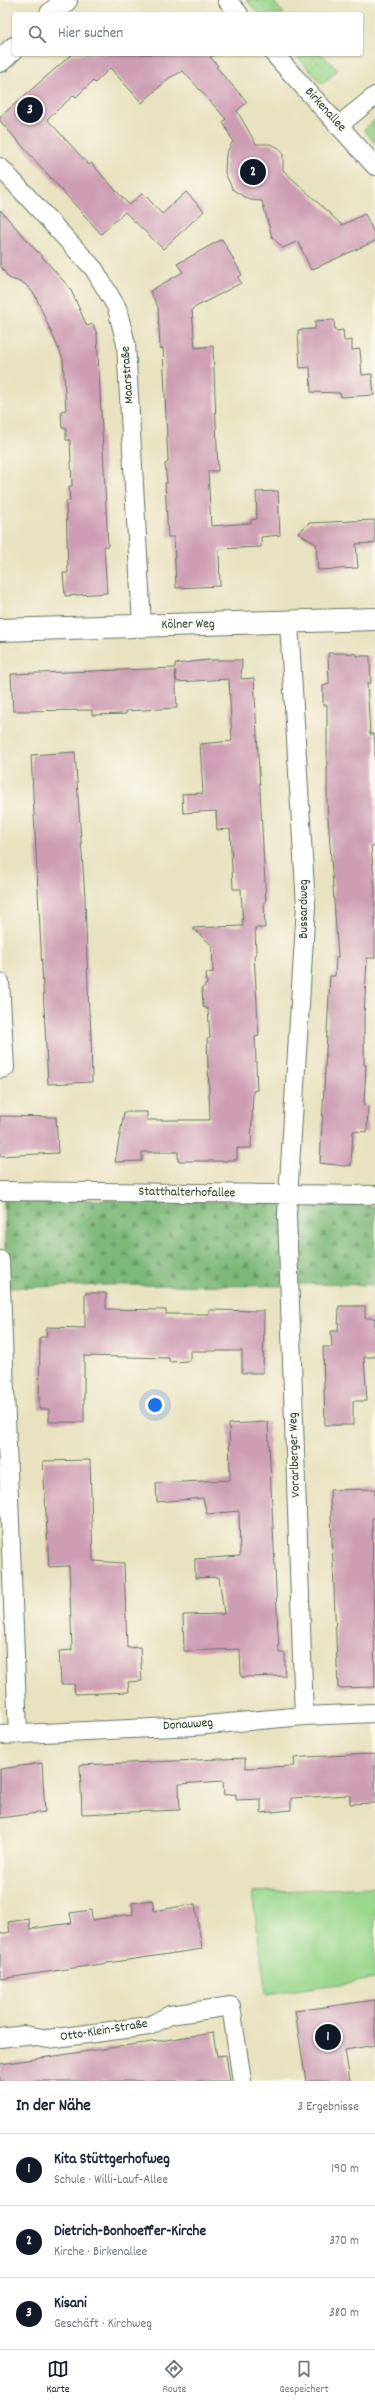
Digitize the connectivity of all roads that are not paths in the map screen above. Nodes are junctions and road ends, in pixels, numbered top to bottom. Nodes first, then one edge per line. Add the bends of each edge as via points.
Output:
1 (66, 0) edge
2 (226, 0) edge
3 (53, 12) edge
4 (237, 12) edge
5 (12, 50) edge
6 (276, 56) edge
7 (0, 61) edge
8 (375, 96) edge
9 (338, 126) junction
10 (375, 166) edge
11 (0, 167) edge
12 (375, 619) edge
13 (289, 623) junction
14 (142, 625) junction
15 (0, 630) edge
16 (0, 982) edge
17 (0, 1069) edge
18 (0, 1191) edge
19 (287, 1194) junction
20 (375, 1195) edge
21 (0, 1260) edge
22 (375, 1713) edge
23 (304, 1716) junction
24 (18, 1734) junction
25 (0, 1736) edge
26 (0, 2038) edge
27 (242, 2081) edge

1 - 3 street
2 - 4 street
5 - 7 street
6 - 9 street, Birkenallee
8 - 9 street
9 - 10 street, Birkenallee
11 - 14 street, Maarstraße via 94,269 117,308 126,344
12 - 13 street, Kölner Weg
13 - 14 street, Kölner Weg
13 - 19 street, Bussardweg via 306,906
14 - 15 street, Kölner Weg
16 - 17 street via 5,1068
18 - 19 street, Statthalterhofallee
19 - 20 street, Statthalterhofallee
19 - 23 street, Vorarlberger Weg
21 - 24 street
22 - 23 street, Donauweg
23 - 24 street, Donauweg via 195,1726
24 - 25 street, Donauweg
26 - 27 street, Otto-Klein-Straße via 25,2034 48,2039 149,2026 170,2015 231,2006

